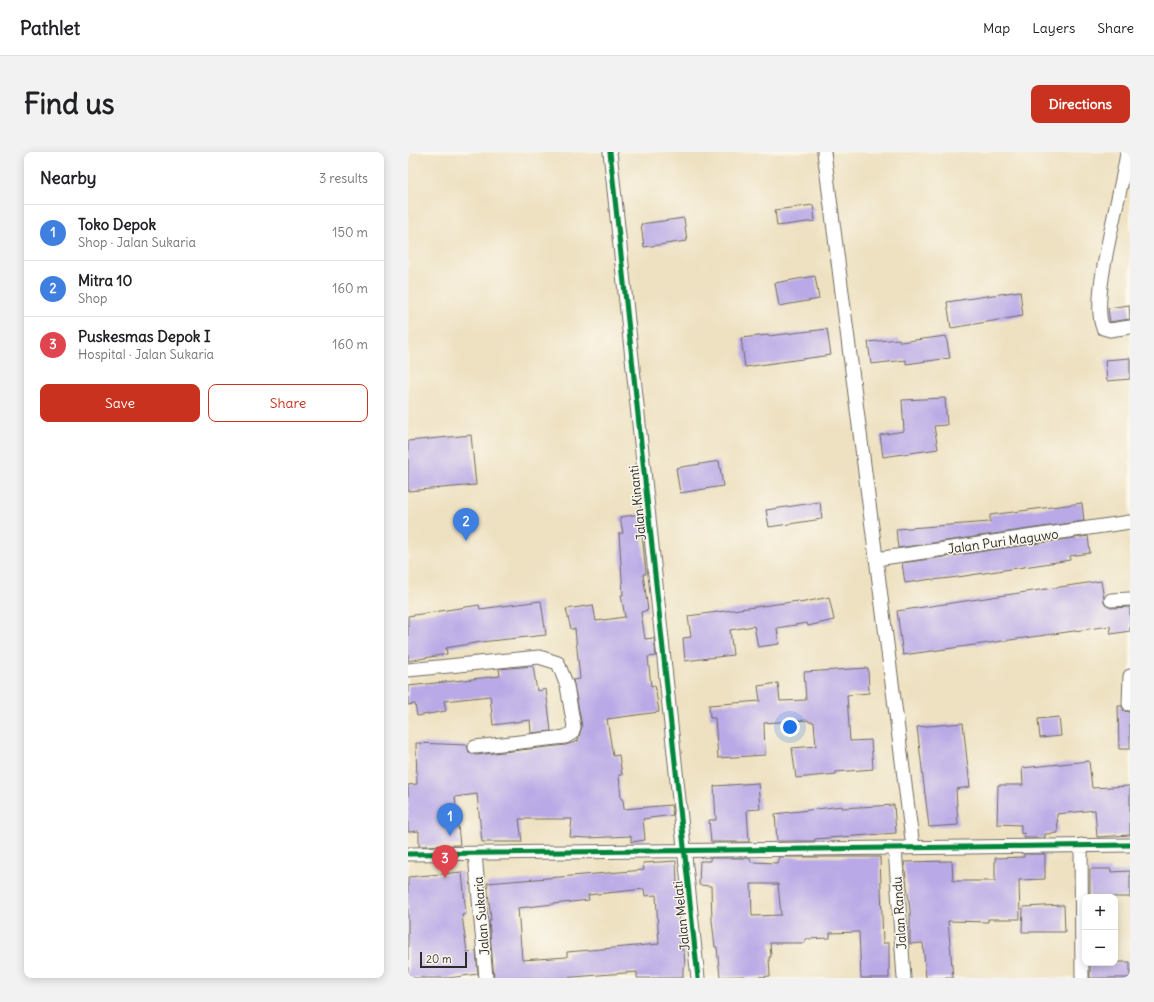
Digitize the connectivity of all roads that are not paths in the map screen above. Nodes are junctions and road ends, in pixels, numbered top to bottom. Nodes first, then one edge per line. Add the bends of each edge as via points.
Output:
1 (610, 152) edge
2 (824, 152) edge
3 (1127, 152) edge
4 (1130, 327) edge
5 (1130, 522) edge
6 (876, 559) junction
7 (1130, 599) edge
8 (1111, 600) dead end
9 (408, 670) edge
10 (1130, 676) edge
11 (1129, 704) edge
12 (475, 747) dead end
13 (1081, 845) junction
14 (1130, 845) edge
15 (913, 847) junction
16 (895, 848) junction
17 (685, 851) junction
18 (408, 854) edge
19 (475, 854) junction
20 (486, 978) edge
21 (698, 978) edge
22 (904, 978) edge
23 (1082, 978) edge

1 - 17 street, Jalan Kinanti
2 - 6 street
3 - 4 street via 1104,266 1099,314 1103,328
5 - 6 street, Jalan Puri Maguwo
6 - 15 street
7 - 8 street
9 - 12 street via 539,657 558,663 567,686 574,727 572,733 565,737
10 - 11 street
13 - 14 street
13 - 15 street
13 - 23 street
15 - 16 street
16 - 17 street
16 - 22 street, Jalan Randu
17 - 19 street
17 - 21 street, Jalan Melati
18 - 19 street
19 - 20 street, Jalan Sukaria

